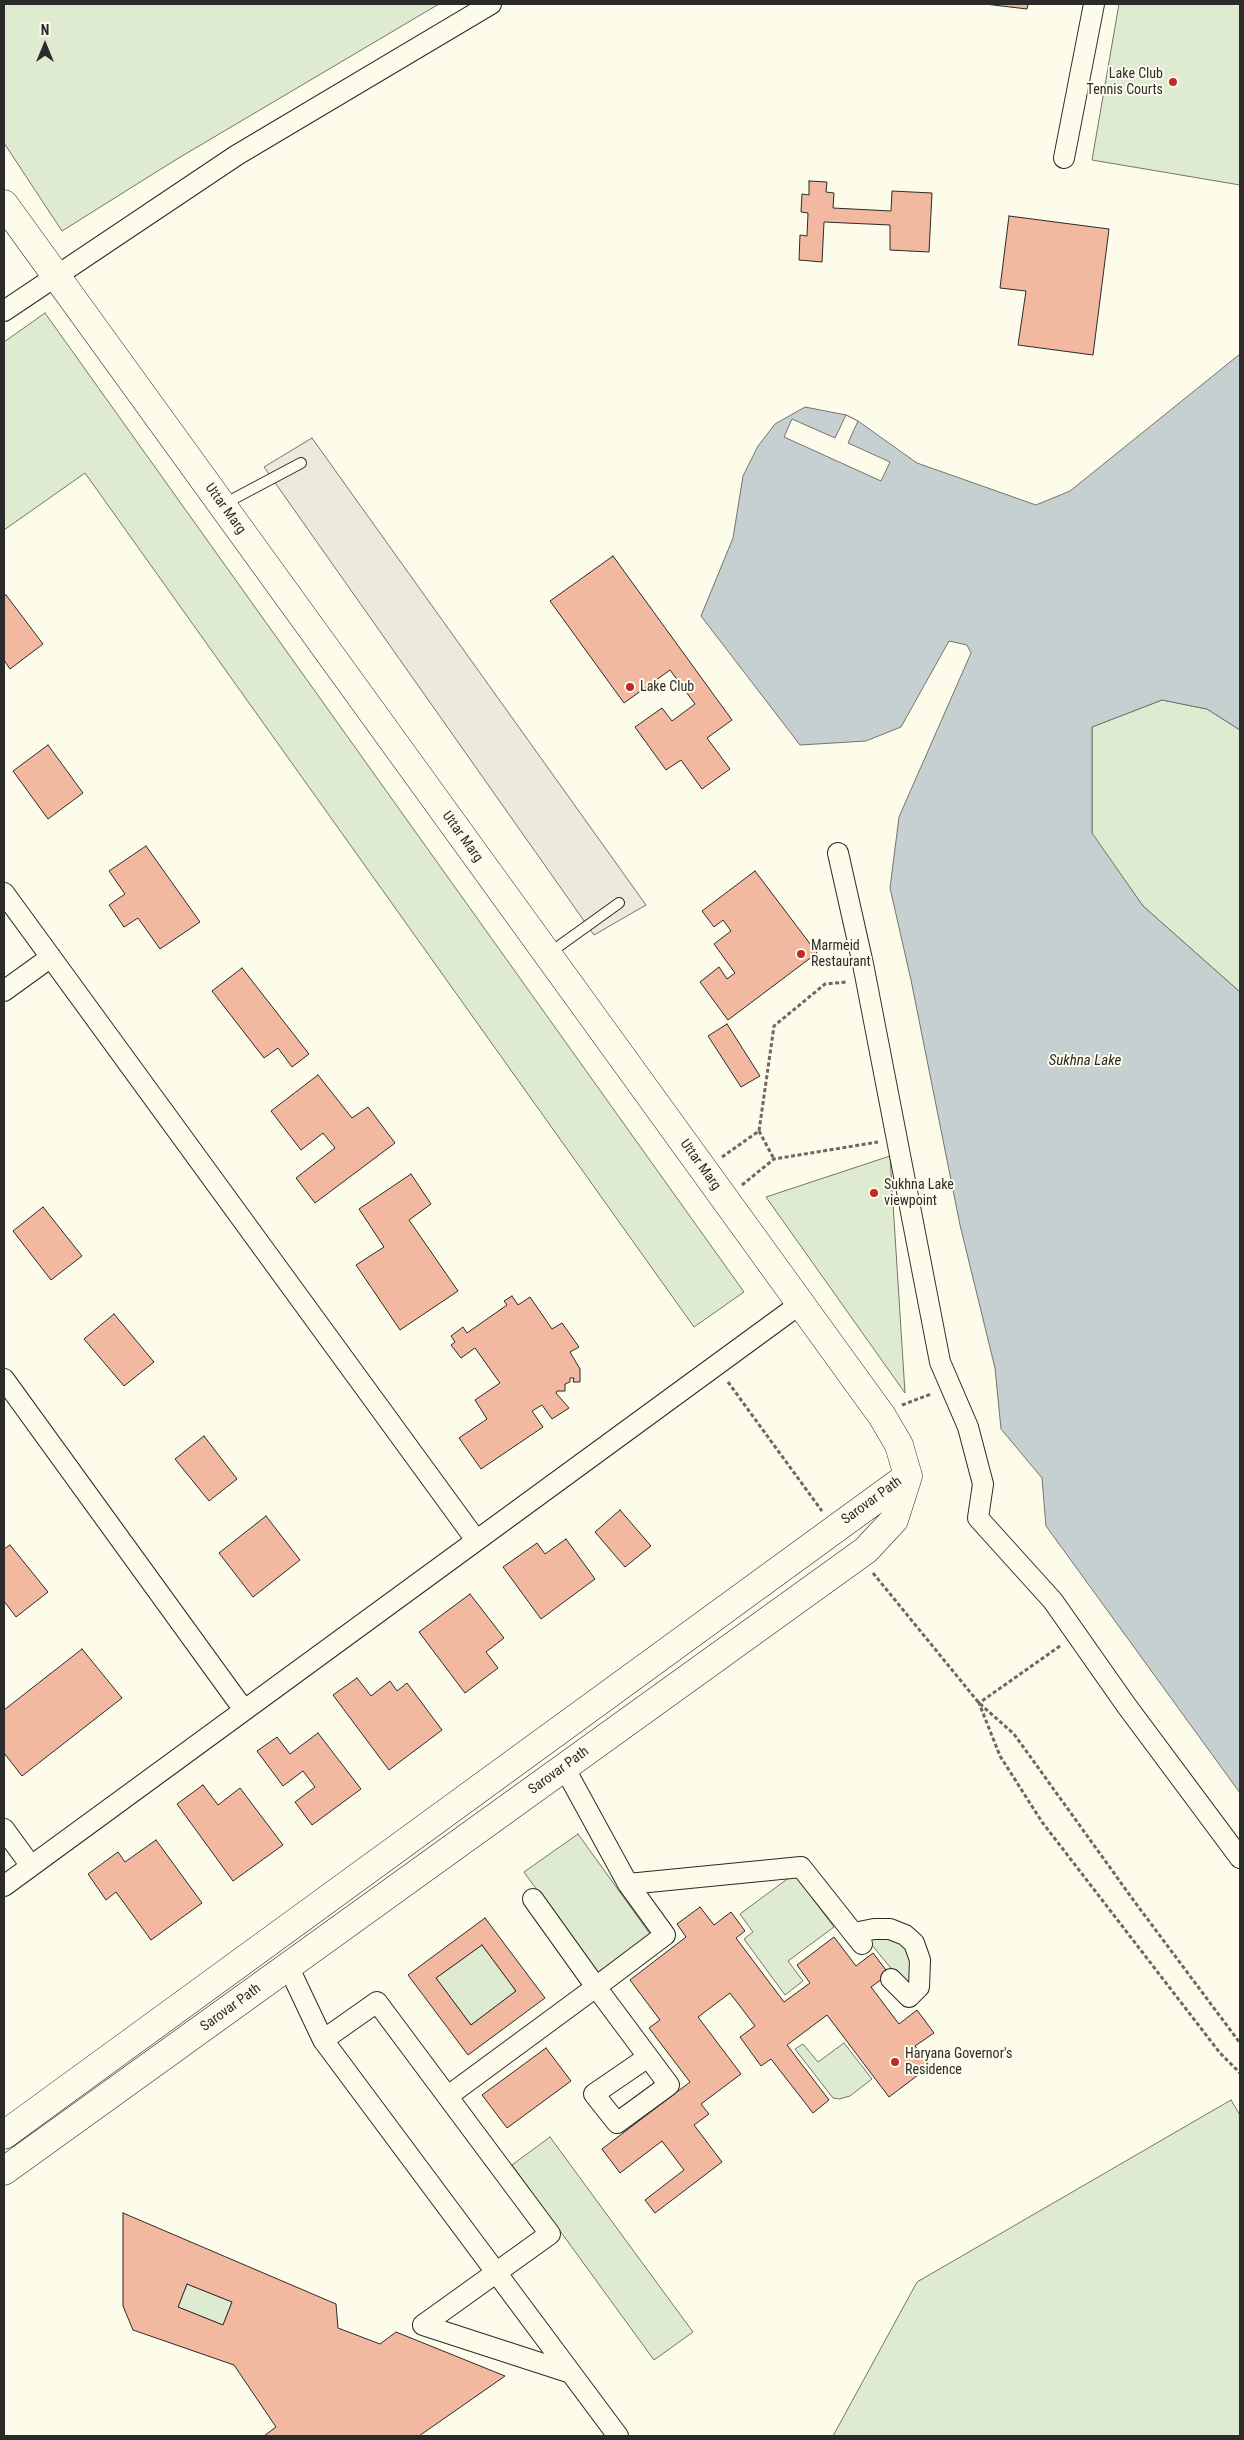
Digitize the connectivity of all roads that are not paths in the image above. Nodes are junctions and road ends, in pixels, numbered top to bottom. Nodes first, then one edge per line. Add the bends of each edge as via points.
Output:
1 (490, 4) edge
2 (1094, 4) edge
3 (1064, 158) dead end
4 (4, 204) edge
5 (56, 275) junction
6 (4, 311) edge
7 (301, 463) dead end
8 (222, 504) junction
9 (838, 853) dead end
10 (4, 893) edge
11 (619, 903) dead end
12 (547, 954) junction
13 (51, 957) junction
14 (4, 991) edge
15 (800, 1304) junction
16 (4, 1379) edge
17 (908, 1476) junction
18 (476, 1540) junction
19 (244, 1710) junction
20 (564, 1767) junction
21 (4, 1829) edge
22 (1240, 1858) edge
23 (31, 1866) junction
24 (628, 1884) junction
25 (4, 1886) edge
26 (533, 1899) dead end
27 (288, 1966) junction
28 (891, 1979) dead end
29 (596, 1987) junction
30 (323, 2040) junction
31 (648, 2057) dead end
32 (448, 2096) junction
33 (4, 2135) edge
34 (4, 2171) edge
35 (496, 2272) junction
36 (571, 2373) junction
37 (618, 2436) edge

1 - 5 street via 237,155
2 - 3 street
4 - 5 main road, Uttar Marg
5 - 6 street
5 - 8 main road, Uttar Marg
7 - 8 lane
8 - 12 main road, Uttar Marg
9 - 22 street via 866,980 940,1362 968,1427 982,1484 978,1518 1053,1601
10 - 13 street
11 - 12 lane
12 - 15 main road, Uttar Marg
13 - 14 street
13 - 18 street
15 - 17 main road, Uttar Marg via 882,1416 899,1445
15 - 18 street
16 - 19 street
17 - 20 main road, Sarovar Path via 894,1520 858,1556
17 - 33 main road, Sarovar Path
18 - 19 street
19 - 23 street
20 - 24 street
20 - 27 main road, Sarovar Path
21 - 23 street
23 - 25 street
24 - 28 street via 801,1868 858,1938 874,1928 890,1929 914,1943 920,1960 919,1987 909,1997
24 - 29 street via 665,1935
26 - 29 street
27 - 30 street
27 - 34 main road, Sarovar Path
29 - 31 street
29 - 32 street
30 - 32 street via 377,2002
30 - 35 street
32 - 35 street via 550,2234
35 - 36 street
35 - 36 street via 423,2325
36 - 37 street

